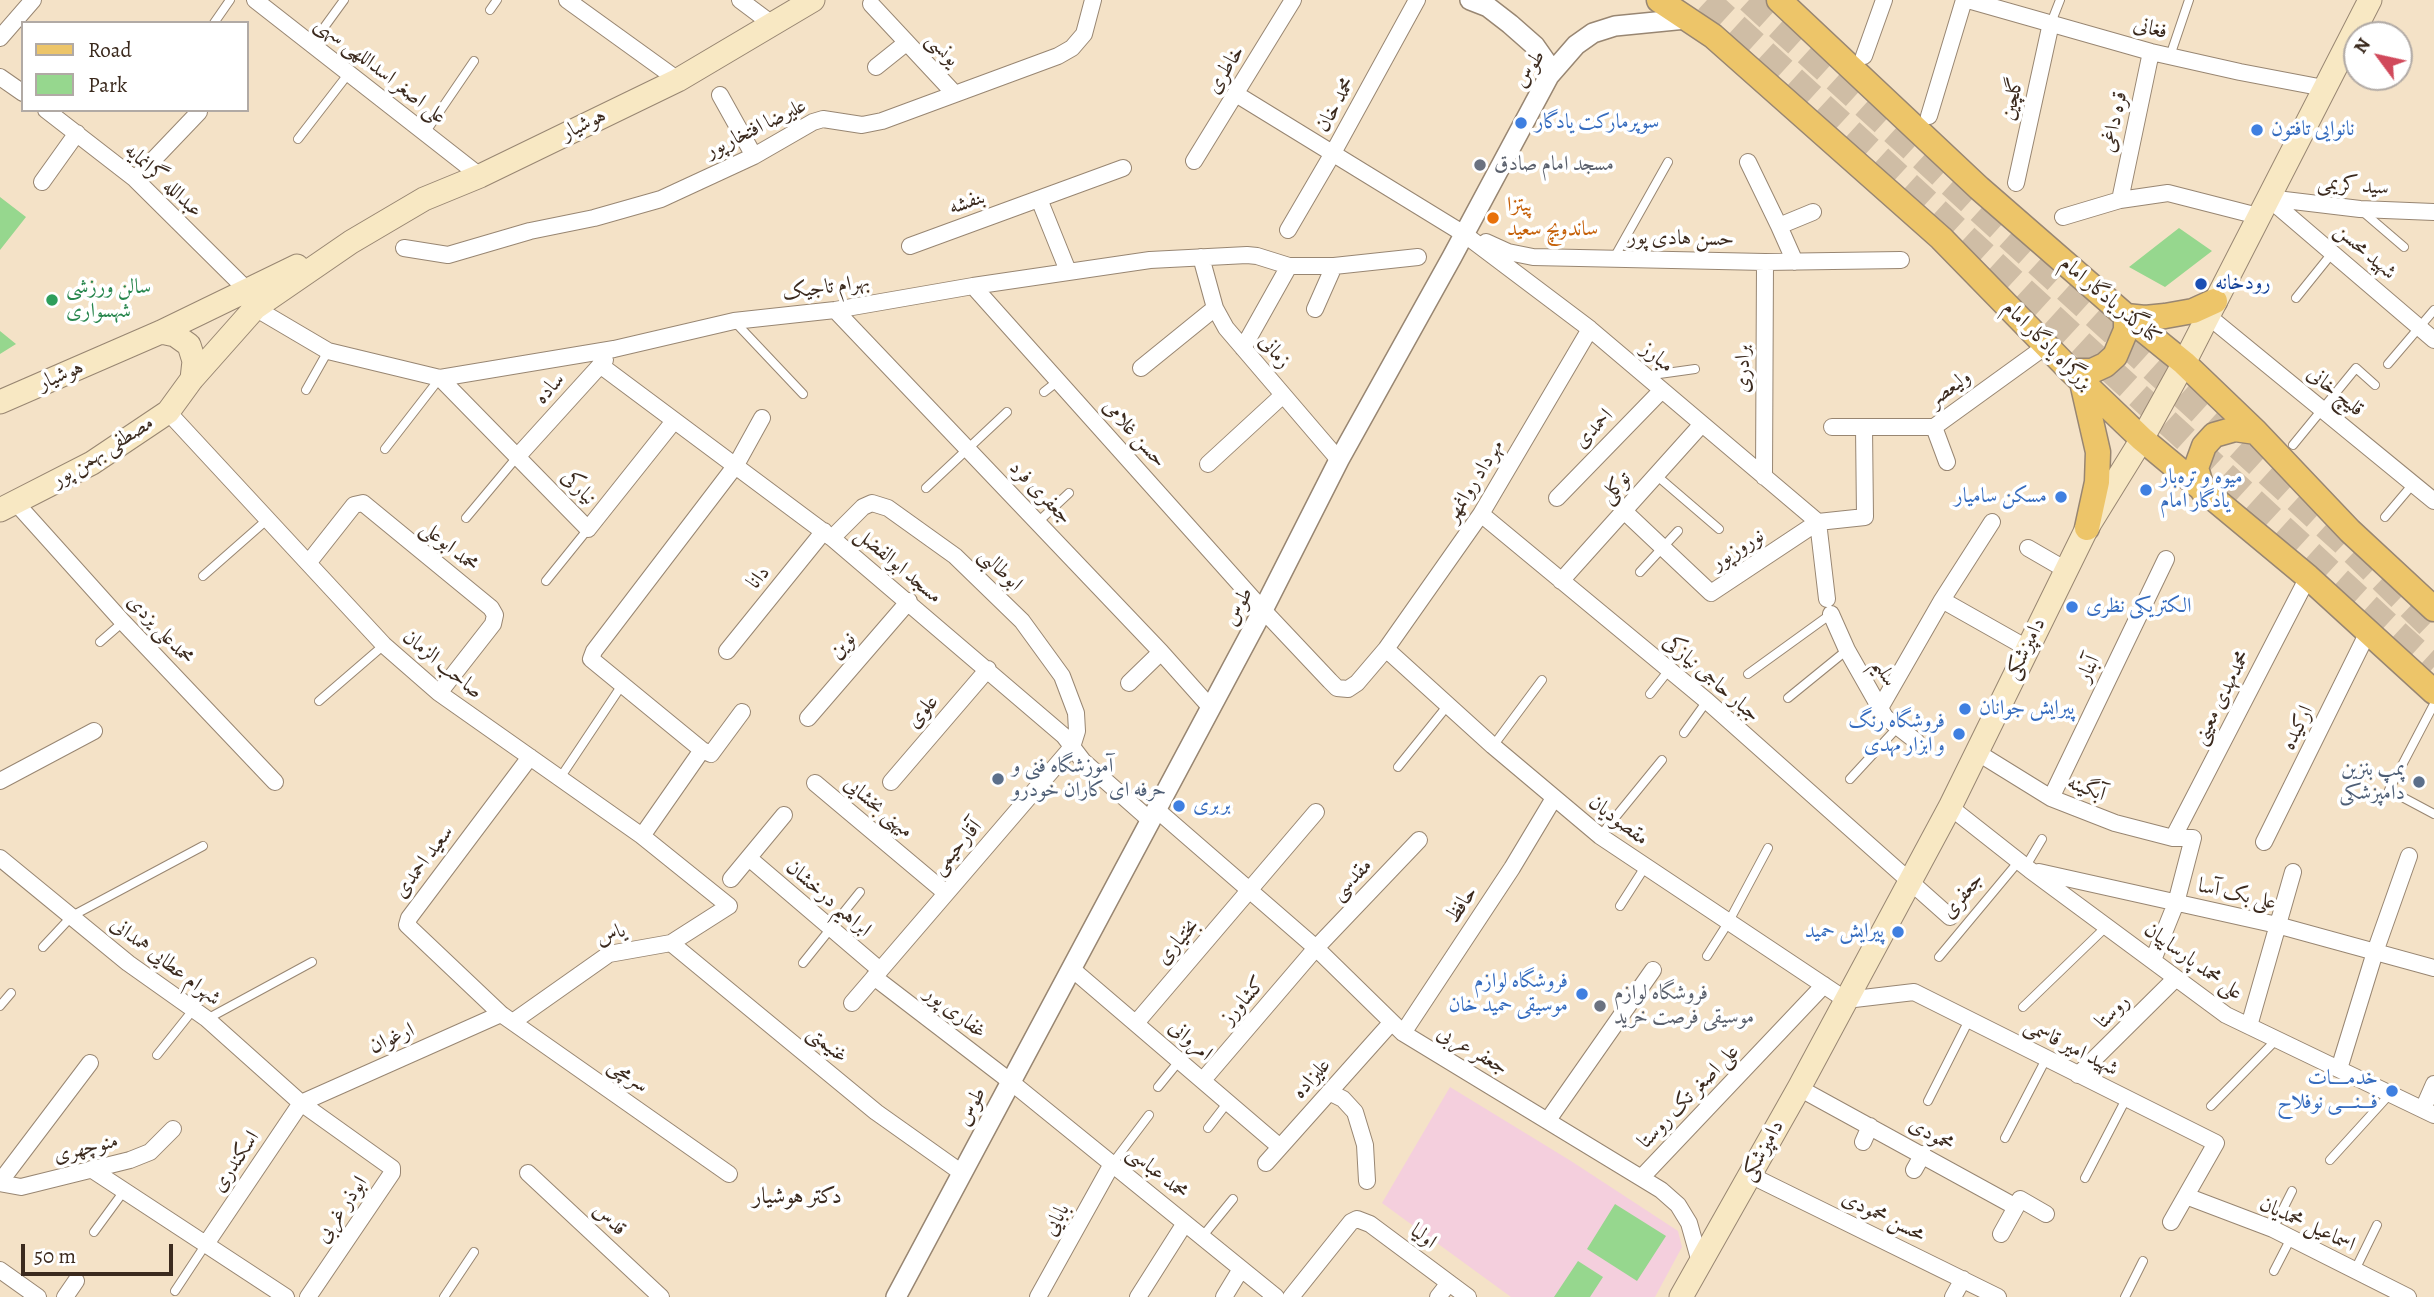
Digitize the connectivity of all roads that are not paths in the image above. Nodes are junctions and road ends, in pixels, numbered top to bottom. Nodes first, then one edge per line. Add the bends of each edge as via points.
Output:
1 (33, 0) edge
2 (230, 0) edge
3 (255, 0) edge
4 (344, 0) edge
5 (497, 0) edge
6 (740, 0) edge
7 (813, 0) edge
8 (1093, 0) edge
9 (1293, 0) edge
10 (1417, 0) edge
11 (1470, 0) edge
12 (1659, 0) edge
13 (1779, 0) edge
14 (1884, 0) edge
15 (1966, 0) edge
16 (2060, 0) edge
17 (2189, 0) edge
18 (2370, 0) edge
19 (570, 1) edge
20 (871, 4) dead end
21 (490, 10) dead end
22 (1681, 10) edge
23 (215, 21) edge
24 (2051, 23) junction
25 (772, 24) junction
26 (0, 38) edge
27 (906, 43) junction
28 (312, 44) junction
29 (2151, 52) junction
30 (1864, 56) dead end
31 (2169, 56) junction
32 (474, 61) dead end
33 (876, 67) dead end
34 (349, 74) junction
35 (1549, 76) junction
36 (0, 77) edge
37 (678, 80) junction
38 (2324, 88) junction
39 (21, 92) edge
40 (954, 93) junction
41 (1236, 94) junction
42 (719, 95) dead end
43 (49, 112) edge
44 (199, 112) dead end
45 (1929, 116) dead end
46 (77, 133) junction
47 (425, 133) junction
48 (298, 139) dead end
49 (1334, 153) junction
50 (754, 156) junction
51 (1194, 161) dead end
52 (1668, 162) dead end
53 (1748, 162) dead end
54 (1123, 168) dead end
55 (480, 176) junction
56 (135, 179) junction
57 (42, 181) dead end
58 (2016, 183) dead end
59 (1039, 199) junction
60 (2120, 200) junction
61 (2263, 207) junction
62 (2360, 209) junction
63 (1813, 212) dead end
64 (2434, 212) edge
65 (2063, 217) dead end
66 (1779, 226) junction
67 (1288, 230) dead end
68 (1464, 233) junction
69 (910, 246) dead end
70 (2404, 247) dead end
71 (404, 248) dead end
72 (2333, 252) junction
73 (1201, 257) junction
74 (1418, 257) dead end
75 (1614, 258) junction
76 (1901, 260) dead end
77 (1765, 262) junction
78 (1795, 262) junction
79 (1289, 266) junction
80 (1334, 266) junction
81 (1068, 271) junction
82 (973, 286) junction
83 (2296, 298) dead end
84 (251, 299) junction
85 (1215, 308) junction
86 (1315, 309) dead end
87 (2212, 309) junction
88 (835, 310) junction
89 (2434, 310) edge
90 (2126, 316) junction
91 (734, 321) junction
92 (2418, 326) junction
93 (1590, 329) junction
94 (161, 332) junction
95 (2434, 340) edge
96 (2046, 346) junction
97 (1243, 348) junction
98 (614, 349) junction
99 (328, 351) junction
100 (2184, 363) junction
101 (2388, 364) dead end
102 (600, 365) junction
103 (1141, 368) dead end
104 (1695, 369) dead end
105 (1645, 376) junction
106 (2076, 377) junction
107 (192, 379) junction
108 (440, 379) junction
109 (1058, 381) junction
110 (2375, 385) dead end
111 (306, 390) dead end
112 (1662, 390) junction
113 (1044, 392) dead end
114 (803, 394) dead end
115 (1283, 395) junction
116 (0, 402) edge
117 (2323, 408) junction
118 (168, 412) junction
119 (1007, 412) dead end
120 (762, 418) dead end
121 (674, 421) junction
122 (1702, 424) junction
123 (1934, 426) junction
124 (1832, 427) dead end
125 (1864, 427) junction
126 (2256, 432) junction
127 (2143, 439) junction
128 (2292, 445) dead end
129 (386, 449) dead end
130 (968, 449) junction
131 (517, 457) junction
132 (1339, 460) junction
133 (1947, 462) dead end
134 (1208, 464) dead end
135 (736, 465) junction
136 (1656, 475) junction
137 (1765, 477) junction
138 (2413, 484) junction
139 (926, 488) dead end
140 (2203, 491) junction
141 (1069, 493) dead end
142 (1557, 498) dead end
143 (2434, 501) edge
144 (8, 507) edge
145 (1624, 510) junction
146 (1481, 514) junction
147 (2385, 517) dead end
148 (269, 518) junction
149 (466, 518) dead end
150 (1038, 522) junction
151 (1818, 522) junction
152 (1992, 522) dead end
153 (2087, 528) junction
154 (588, 529) junction
155 (1719, 529) dead end
156 (1678, 531) dead end
157 (828, 535) junction
158 (1663, 547) junction
159 (2028, 548) dead end
160 (2166, 559) dead end
161 (309, 562) junction
162 (2066, 570) junction
163 (1640, 572) dead end
164 (203, 576) dead end
165 (2308, 577) junction
166 (546, 581) dead end
167 (1561, 581) junction
168 (1942, 600) junction
169 (909, 601) junction
170 (1829, 607) junction
171 (2434, 609) edge
172 (1263, 610) junction
173 (123, 622) junction
174 (2368, 632) junction
175 (100, 642) dead end
176 (384, 645) junction
177 (2027, 648) junction
178 (1386, 649) junction
179 (1847, 650) junction
180 (727, 651) dead end
181 (1161, 652) junction
182 (988, 669) junction
183 (1669, 670) junction
184 (1748, 674) dead end
185 (1542, 680) dead end
186 (1129, 683) dead end
187 (622, 685) junction
188 (2434, 692) edge
189 (439, 693) junction
190 (1650, 694) dead end
191 (1788, 698) dead end
192 (319, 701) dead end
193 (1707, 701) junction
194 (2434, 704) edge
195 (1448, 705) junction
196 (1211, 708) junction
197 (1880, 708) junction
198 (742, 712) dead end
199 (808, 718) dead end
200 (1897, 728) junction
201 (94, 731) dead end
202 (1684, 733) dead end
203 (1916, 741) dead end
204 (1493, 746) junction
205 (1072, 747) junction
206 (702, 750) junction
207 (1976, 751) junction
208 (530, 757) junction
209 (1662, 760) dead end
210 (1398, 766) dead end
211 (560, 778) junction
212 (1850, 779) dead end
213 (0, 781) edge
214 (275, 782) dead end
215 (891, 782) dead end
216 (815, 783) dead end
217 (1554, 798) junction
218 (2051, 798) junction
219 (1950, 807) junction
220 (1316, 812) dead end
221 (2434, 814) edge
222 (784, 815) dead end
223 (1154, 815) junction
224 (642, 836) junction
225 (1600, 836) junction
226 (2173, 838) junction
227 (2042, 839) dead end
228 (1419, 840) dead end
229 (2264, 842) dead end
230 (203, 846) dead end
231 (1768, 848) dead end
232 (2409, 856) dead end
233 (0, 858) edge
234 (750, 859) junction
235 (2025, 866) junction
236 (1645, 867) junction
237 (2293, 872) dead end
238 (732, 879) dead end
239 (1910, 881) junction
240 (1251, 890) junction
241 (860, 892) dead end
242 (946, 893) junction
243 (2176, 903) junction
244 (729, 906) joint
245 (1620, 906) dead end
246 (72, 916) junction
247 (1950, 918) dead end
248 (1728, 923) junction
249 (2277, 925) junction
250 (2107, 926) junction
251 (831, 930) junction
252 (671, 943) junction
253 (43, 947) dead end
254 (1316, 948) junction
255 (2375, 952) junction
256 (1707, 956) dead end
257 (1939, 957) dead end
258 (2153, 960) junction
259 (312, 962) dead end
260 (803, 963) dead end
261 (2434, 968) edge
262 (1072, 969) junction
263 (1653, 970) dead end
264 (877, 973) junction
265 (2176, 978) junction
266 (1824, 985) junction
267 (11, 993) dead end
268 (1846, 1000) junction
269 (852, 1003) dead end
270 (0, 1006) edge
271 (2023, 1007) dead end
272 (200, 1015) junction
273 (507, 1017) junction
274 (1969, 1020) junction
275 (1136, 1023) junction
276 (2249, 1026) junction
277 (1397, 1028) junction
278 (2277, 1039) junction
279 (157, 1055) dead end
280 (2046, 1059) junction
281 (1180, 1060) junction
282 (90, 1063) dead end
283 (2339, 1069) junction
284 (2078, 1075) junction
285 (1203, 1080) junction
286 (1011, 1082) junction
287 (2434, 1084) edge
288 (1158, 1087) dead end
289 (1799, 1088) junction
290 (1329, 1092) junction
291 (2390, 1094) junction
292 (2126, 1099) junction
293 (1928, 1101) dead end
294 (1228, 1102) junction
295 (301, 1103) junction
296 (2211, 1106) dead end
297 (2428, 1112) edge
298 (1149, 1115) dead end
299 (1548, 1120) junction
300 (1870, 1126) junction
301 (1208, 1128) dead end
302 (173, 1129) dead end
303 (2005, 1138) dead end
304 (1863, 1142) dead end
305 (1280, 1147) junction
306 (1923, 1154) junction
307 (2330, 1160) dead end
308 (1266, 1163) dead end
309 (1112, 1164) junction
310 (92, 1169) junction
311 (1914, 1170) dead end
312 (0, 1172) edge
313 (528, 1173) dead end
314 (962, 1173) junction
315 (729, 1174) dead end
316 (1750, 1175) junction
317 (1642, 1177) junction
318 (2085, 1178) dead end
319 (1367, 1181) dead end
320 (0, 1182) edge
321 (124, 1191) junction
322 (2292, 1191) dead end
323 (2186, 1196) junction
324 (1233, 1199) dead end
325 (2016, 1207) junction
326 (2046, 1214) dead end
327 (2171, 1222) dead end
328 (1185, 1223) junction
329 (2377, 1225) dead end
330 (2273, 1229) junction
331 (94, 1232) dead end
332 (2001, 1234) dead end
333 (1202, 1237) junction
334 (2291, 1238) junction
335 (206, 1244) junction
336 (474, 1252) dead end
337 (2143, 1261) dead end
338 (1700, 1262) junction
339 (1241, 1269) junction
340 (0, 1270) edge
341 (2355, 1270) junction
342 (2274, 1271) dead end
343 (1963, 1279) junction
344 (76, 1281) dead end
345 (1450, 1283) junction
346 (175, 1291) dead end
347 (657, 1296) edge
348 (38, 1297) edge
349 (65, 1297) edge
350 (286, 1297) edge
351 (308, 1297) edge
352 (444, 1297) edge
353 (896, 1297) edge
354 (1038, 1297) edge
355 (1138, 1297) edge
356 (1224, 1297) edge
357 (1276, 1297) edge
358 (1291, 1297) edge
359 (1438, 1297) edge
360 (1468, 1297) edge
361 (1681, 1297) edge
362 (1953, 1297) edge
363 (1998, 1297) edge
364 (2124, 1297) edge
365 (2408, 1297) edge

1 - 26 street
2 - 23 lane
3 - 28 street, علی اصغر اسداللهی سهی
4 - 28 lane
5 - 21 lane
6 - 25 street
7 - 25 main road, هوشیار
8 - 40 street, علیرضا افتخارپور via 1084,34 1072,48
9 - 41 street, خاطری
10 - 49 street, محمد خان
11 - 35 street via 1488,7 1535,46 1549,66
12 - 22 main road, بزرگراه یادگار امام
13 - 90 main road, کنارگذر یادگار امام via 1979,188
14 - 30 street
15 - 24 street, فغانی
15 - 45 street
16 - 24 lane
17 - 31 lane
18 - 38 main road, دامپزشکی
19 - 37 street
20 - 27 street, یونسی
22 - 35 street, طوس via 1593,33
22 - 96 main road, بزرگراه یادگار امام via 1941,238
24 - 29 street, فغانی
24 - 58 street, گلچین
25 - 37 main road, هوشیار
27 - 33 street
27 - 40 street, یونسی
28 - 34 street, علی اصغر اسداللهی سهی
29 - 31 street, فغانی
29 - 60 street, قره داغی
31 - 38 street, فغانی
32 - 47 lane
34 - 47 street, علی اصغر اسداللهی سهی
34 - 48 lane
35 - 68 street, طوس
36 - 39 street
37 - 55 main road, هوشیار
38 - 61 main road, دامپزشکی
40 - 50 street, علیرضا افتخارپور via 882,121 862,125 823,119 813,122
41 - 49 street
41 - 51 street, خاطری
42 - 50 street
43 - 46 street, عبدالله گرانمایه
44 - 56 street
46 - 56 street, عبدالله گرانمایه
46 - 57 street
47 - 55 street, علی اصغر اسداللهی سهی
49 - 67 street, محمد خان
49 - 68 street
50 - 71 street, علیرضا افتخارپور via 661,199 594,218 448,255
52 - 75 lane
53 - 66 street
54 - 59 street, بنفشه
55 - 84 main road, هوشیار via 424,199
56 - 84 street, عبدالله گرانمایه
59 - 69 street, بنفشه
59 - 81 street
60 - 61 street via 2168,193
60 - 65 street
61 - 62 street, سید کریمی
61 - 72 street, شهید محسن
61 - 87 main road, دامپزشکی
62 - 64 street, سید کریمی
62 - 70 lane
63 - 66 street
66 - 78 street
68 - 75 street, حسن هادی پور via 1533,257
68 - 93 street, مبارز
68 - 132 street, طوس
72 - 83 lane
72 - 92 street, شهید محسن
73 - 79 street, بهرام تاجیک via 1257,256
73 - 81 street, بهرام تاجیک
73 - 85 street, زمانی
74 - 80 street, بهرام تاجیک
75 - 77 street, حسن هادی پور
76 - 78 street, حسن هادی پور
77 - 78 street, حسن هادی پور
77 - 137 street, برادری
79 - 80 street, بهرام تاجیک
79 - 97 street
80 - 86 street
81 - 82 street, بهرام تاجیک
82 - 88 street, بهرام تاجیک
82 - 109 street, حسن غلامی
84 - 94 main road, هوشیار
84 - 99 street, بهرام تاجیک
84 - 107 main road, مصطفی بهمن پور
85 - 97 street, زمانی
85 - 103 street
87 - 90 main road via 2145,318
87 - 100 main road, دامپزشکی
87 - 117 street, قلیچ خانی
88 - 91 street, بهرام تاجیک
88 - 130 street, جعفری فرد
89 - 92 lane
90 - 100 main road, کنارگذر یادگار امام
90 - 106 main road via 2126,330 2115,356
91 - 98 street, بهرام تاجیک
91 - 114 lane
92 - 95 street, شهید محسن
92 - 101 lane
93 - 105 street, مبارز
93 - 146 street, مهرداد روانمهر
94 - 107 main road via 189,345 194,361
94 - 116 main road, هوشیار
96 - 106 main road, بزرگراه یادگار امام
96 - 123 street, ولیعصر
97 - 115 street, زمانی
98 - 102 street, ساده
98 - 108 street, بهرام تاجیک
99 - 108 street, بهرام تاجیک
99 - 111 lane
100 - 126 main road, کنارگذر یادگار امام
100 - 127 main road, دامپزشکی
102 - 121 street, مسجد ابوالفضل
102 - 131 street, ساده
104 - 105 lane
105 - 112 street, مبارز
106 - 127 main road, بزرگراه یادگار امام
106 - 153 main road via 2098,452
107 - 118 main road, مصطفی بهمن پور
108 - 129 lane
108 - 131 street, نیارکی
109 - 113 lane
109 - 172 street, حسن غلامی
110 - 117 lane via 2356,368
112 - 122 street, مبارز
112 - 142 street, احمدی
115 - 132 street, زمانی
115 - 134 street
117 - 128 lane
117 - 138 street, قلیچ خانی
118 - 144 main road, مصطفی بهمن پور via 92,463
118 - 148 street, صاحب الزمان
119 - 130 lane
120 - 135 street
121 - 135 street, مسجد ابوالفضل
121 - 154 street, نیارکی
122 - 136 street, توکلی
122 - 137 street, مبارز
123 - 125 street, ولیعصر
123 - 133 street
124 - 125 street, ولیعصر
125 - 151 street via 1865,517
126 - 140 main road via 2235,429 2214,435 2204,446 2196,468
126 - 171 main road, کنارگذر یادگار امام via 2350,531
127 - 140 main road, بزرگراه یادگار امام
127 - 153 main road, دامپزشکی
130 - 139 lane
130 - 150 street, جعفری فرد
131 - 149 lane
131 - 154 street, نیارکی
132 - 172 street, طوس
135 - 157 street, مسجد ابوالفضل
135 - 187 street via 594,651 594,663
136 - 145 street, توکلی
136 - 155 lane
137 - 151 street, مبارز
138 - 143 street, قلیچ خانی
138 - 147 lane
140 - 165 main road, بزرگراه یادگار امام
141 - 150 lane
144 - 173 street, محمدعلی یزدی
145 - 158 street, نوروزپور
145 - 167 street, توکلی
146 - 167 street, جبار حاجی نیازکی
146 - 178 street, مهرداد روانمهر
148 - 161 street, صاحب الزمان
148 - 164 lane
150 - 181 street, جعفری فرد
151 - 158 street, نوروزپور via 1711,593
151 - 170 street, سلیم
152 - 168 street
153 - 162 main road, دامپزشکی
154 - 166 lane
156 - 158 lane
157 - 169 street, مسجد ابوالفضل
157 - 180 street, دانا
157 - 205 street, ابوطالبی via 872,503 888,508 955,556 1022,621 1062,676 1076,713
158 - 163 lane
159 - 162 street
160 - 218 street, آبنار
161 - 176 street, صاحب الزمان
161 - 189 street, محمد ابوعلی via 354,505 363,503 491,608 494,624
162 - 177 main road, دامپزشکی
165 - 174 main road, بزرگراه یادگار امام
165 - 226 street, محمدمهدی معینی
167 - 183 street, جبار حاجی نیازکی
168 - 177 street
168 - 197 street
169 - 182 street, مسجد ابوالفضل
169 - 199 street, نوین
170 - 179 street, سلیم
170 - 184 lane
172 - 178 street, حسن غلامی via 1337,688 1348,689 1357,683
172 - 196 street, طوس
173 - 175 lane
173 - 214 street, محمدعلی یزدی
174 - 188 main road, بزرگراه یادگار امام
174 - 229 street, ارکیده
176 - 189 street, صاحب الزمان
176 - 192 lane
177 - 207 main road, دامپزشکی
178 - 195 street, مقصودیان
179 - 191 lane
179 - 197 street, سلیم
181 - 186 street
181 - 196 street, جعفری فرد
182 - 205 street, مسجد ابوالفضل
182 - 215 street, علوی
183 - 190 lane
183 - 193 street, جبار حاجی نیازکی
185 - 204 lane
187 - 206 street
187 - 211 lane
189 - 208 street, صاحب الزمان
193 - 202 lane
193 - 239 street, جبار حاجی نیازکی
194 - 221 lane via 2389,790
195 - 204 street, مقصودیان
195 - 210 lane
196 - 223 street, طوس
197 - 200 street, سلیم
198 - 206 street via 711,754
200 - 203 street, سلیم
200 - 212 lane
201 - 213 street
204 - 217 street, مقصودیان
205 - 223 street, مسجد ابوالفضل via 1083,761
205 - 242 street, آقارحیمی
206 - 224 street
207 - 218 street, آبگینه
207 - 219 main road, دامپزشکی
208 - 211 street, صاحب الزمان
208 - 273 street, سعید احمدی via 407,921
209 - 225 lane
211 - 224 street, صاحب الزمان
216 - 242 street, میهنی بخشایی
217 - 225 street, مقصودیان
217 - 277 street, حافظ via 1512,868
218 - 226 street, آبگینه via 2115,823
219 - 235 street, علی محمد پارساییان
219 - 239 main road, دامپزشکی
220 - 240 street, بختیاری
222 - 234 street
223 - 240 street, جعفر عربی
223 - 262 street, طوس
224 - 244 street, صاحب الزمان
225 - 236 street, مقصودیان
226 - 243 street, آبگینه via 2193,838
227 - 235 lane, جعفری
228 - 254 street, مقدسی
230 - 246 lane
231 - 248 lane
232 - 255 street
233 - 246 street, شهرام عطایی همدانی
234 - 238 street
234 - 251 street, ابراهیم درخشان
235 - 243 street, علی بک آسا
235 - 250 street, علی محمد پارساییان
235 - 257 lane, جعفری
236 - 245 lane
236 - 248 street, مقصودیان
237 - 249 street
239 - 247 street, جعفری
239 - 268 main road, دامپزشکی
240 - 254 street, جعفر عربی
240 - 275 street, بختیاری
241 - 251 lane
242 - 264 street, آقارحیمی
243 - 249 street, علی بک آسا
243 - 258 street
244 - 252 street, یاس
246 - 253 lane
246 - 272 street, شهرام عطایی همدانی
248 - 256 lane
248 - 266 street, مقصودیان
249 - 255 street, علی بک آسا
249 - 276 street
250 - 258 street, علی محمد پارساییان
250 - 271 lane
251 - 260 lane
251 - 264 street, ابراهیم درخشان
252 - 273 street, یاس via 609,954
252 - 314 street, غنیمتی via 876,1112
254 - 277 street, جعفر عربی
254 - 285 street, کشاورز
255 - 261 street, علی بک آسا
255 - 283 street
258 - 265 street, علی محمد پارساییان
259 - 272 lane
262 - 275 street, امروانی
262 - 286 street, طوس
263 - 299 street
264 - 269 street, آقارحیمی
264 - 286 street, غفاری پور
265 - 276 street, علی محمد پارساییان
265 - 284 street, روستا
266 - 268 street, مقصودیان
266 - 317 street, علی اصغر تک روستا
267 - 270 lane
268 - 274 street, شهید امیر قاسمی via 1914,992
268 - 289 main road, دامپزشکی
272 - 279 lane
272 - 295 street, شهرام عطایی همدانی
273 - 295 street, ارغوان
273 - 315 street, سرمچی
274 - 280 street, شهید امیر قاسمی
274 - 293 lane
275 - 281 street, امروانی
276 - 278 street, علی محمد پارساییان
277 - 290 street, علیزاده
277 - 299 street, جعفر عربی
278 - 283 street, علی محمد پارساییان
278 - 296 lane
280 - 284 street, شهید امیر قاسمی
280 - 303 lane
281 - 285 street, امروانی
281 - 288 lane
282 - 320 street
283 - 291 street, علی محمد پارساییان
284 - 292 street, شهید امیر قاسمی
285 - 294 street, امروانی
286 - 309 street, محمد عباسی
286 - 314 street, طوس
287 - 297 street
289 - 300 street, محمودی
289 - 316 main road, دامپزشکی
290 - 305 street, علیزاده
290 - 319 street via 1355,1112 1365,1145
291 - 297 street, علی محمد پارساییان
291 - 307 lane
292 - 318 lane
292 - 323 street, شهید امیر قاسمی via 2216,1143
294 - 301 lane
294 - 305 street, امروانی
295 - 335 street, اسکندری
295 - 351 street, ابوذر غربی via 392,1168
298 - 309 lane
299 - 317 street, جعفر عربی
300 - 304 street
300 - 306 street, محمودی
302 - 310 street, منوچهری via 150,1152
305 - 308 street, علیزاده
306 - 311 street
306 - 325 street, محمودی
309 - 328 street, محمد عباسی
309 - 354 street, بابایی
310 - 320 street, منوچهری via 22,1187
310 - 321 street
312 - 320 street
313 - 347 street, قدس
314 - 353 street, طوس
316 - 338 main road, دامپزشکی
316 - 343 street, محسن محمودی
317 - 338 street, جعفر عربی via 1678,1205 1689,1223
321 - 331 lane
321 - 335 street
322 - 330 lane
323 - 327 street
323 - 330 street, اسماعیل محمدیان
324 - 333 lane
325 - 326 street, محمودی via 2020,1199
325 - 332 street
328 - 333 street, محمد عباسی
328 - 355 street
329 - 341 lane
330 - 334 street, اسماعیل محمدیان
333 - 339 street, محمد عباسی
334 - 341 street, اسماعیل محمدیان
334 - 342 lane
335 - 346 lane
335 - 350 street
336 - 352 lane
337 - 364 lane
338 - 361 main road, دامپزشکی
339 - 356 street
339 - 357 street, محمد عباسی
340 - 348 street
341 - 365 street, اسماعیل محمدیان
343 - 362 street
343 - 363 street, محسن محمودی
344 - 349 street
345 - 358 street, اولیا via 1357,1219
345 - 359 street
345 - 360 street, اولیا

